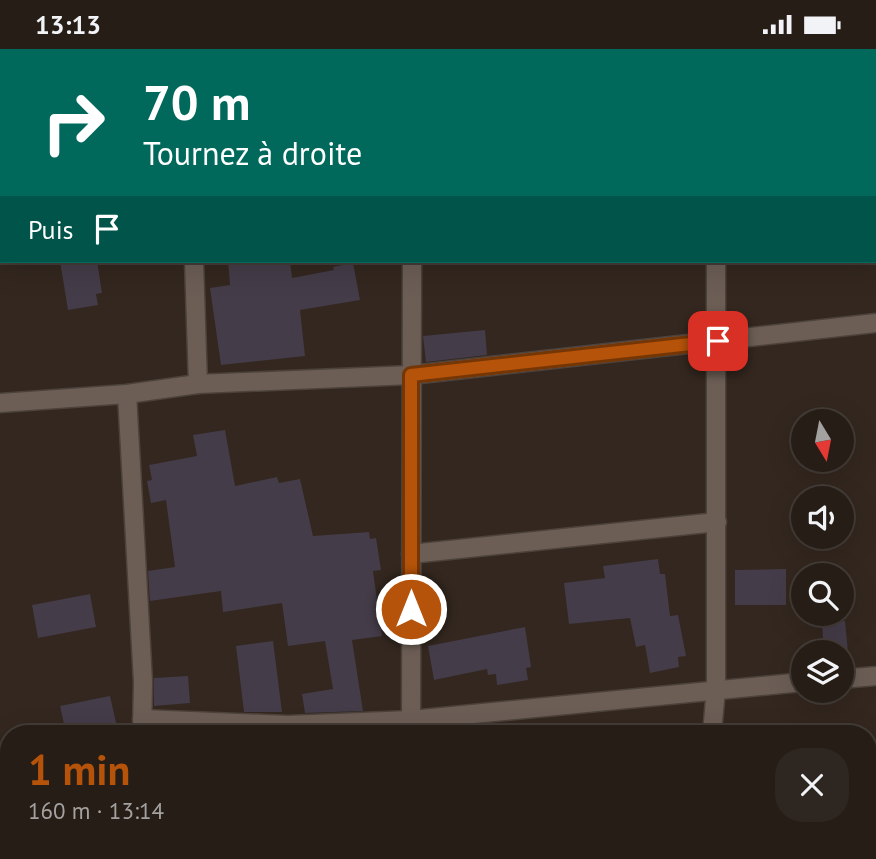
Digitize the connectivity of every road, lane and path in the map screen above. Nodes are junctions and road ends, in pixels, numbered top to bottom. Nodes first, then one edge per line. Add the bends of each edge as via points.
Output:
1 (194, 263) edge
2 (412, 263) edge
3 (716, 263) edge
4 (876, 323) edge
5 (718, 341) junction
6 (411, 375) junction
7 (198, 384) junction
8 (127, 394) junction
9 (0, 403) edge
10 (717, 522) junction
11 (411, 554) junction
12 (876, 676) edge
13 (854, 678) edge
14 (791, 683) edge
15 (716, 689) junction
16 (142, 725) edge
17 (411, 725) edge
18 (427, 725) edge
19 (713, 725) edge

1 - 7 street
2 - 6 street
3 - 5 street
4 - 5 street
5 - 6 street
5 - 10 street
6 - 7 street
6 - 11 street
7 - 8 street
8 - 9 street
8 - 16 street
10 - 11 street
10 - 15 street
11 - 17 street
12 - 13 street
14 - 15 street
15 - 18 street
15 - 19 street

